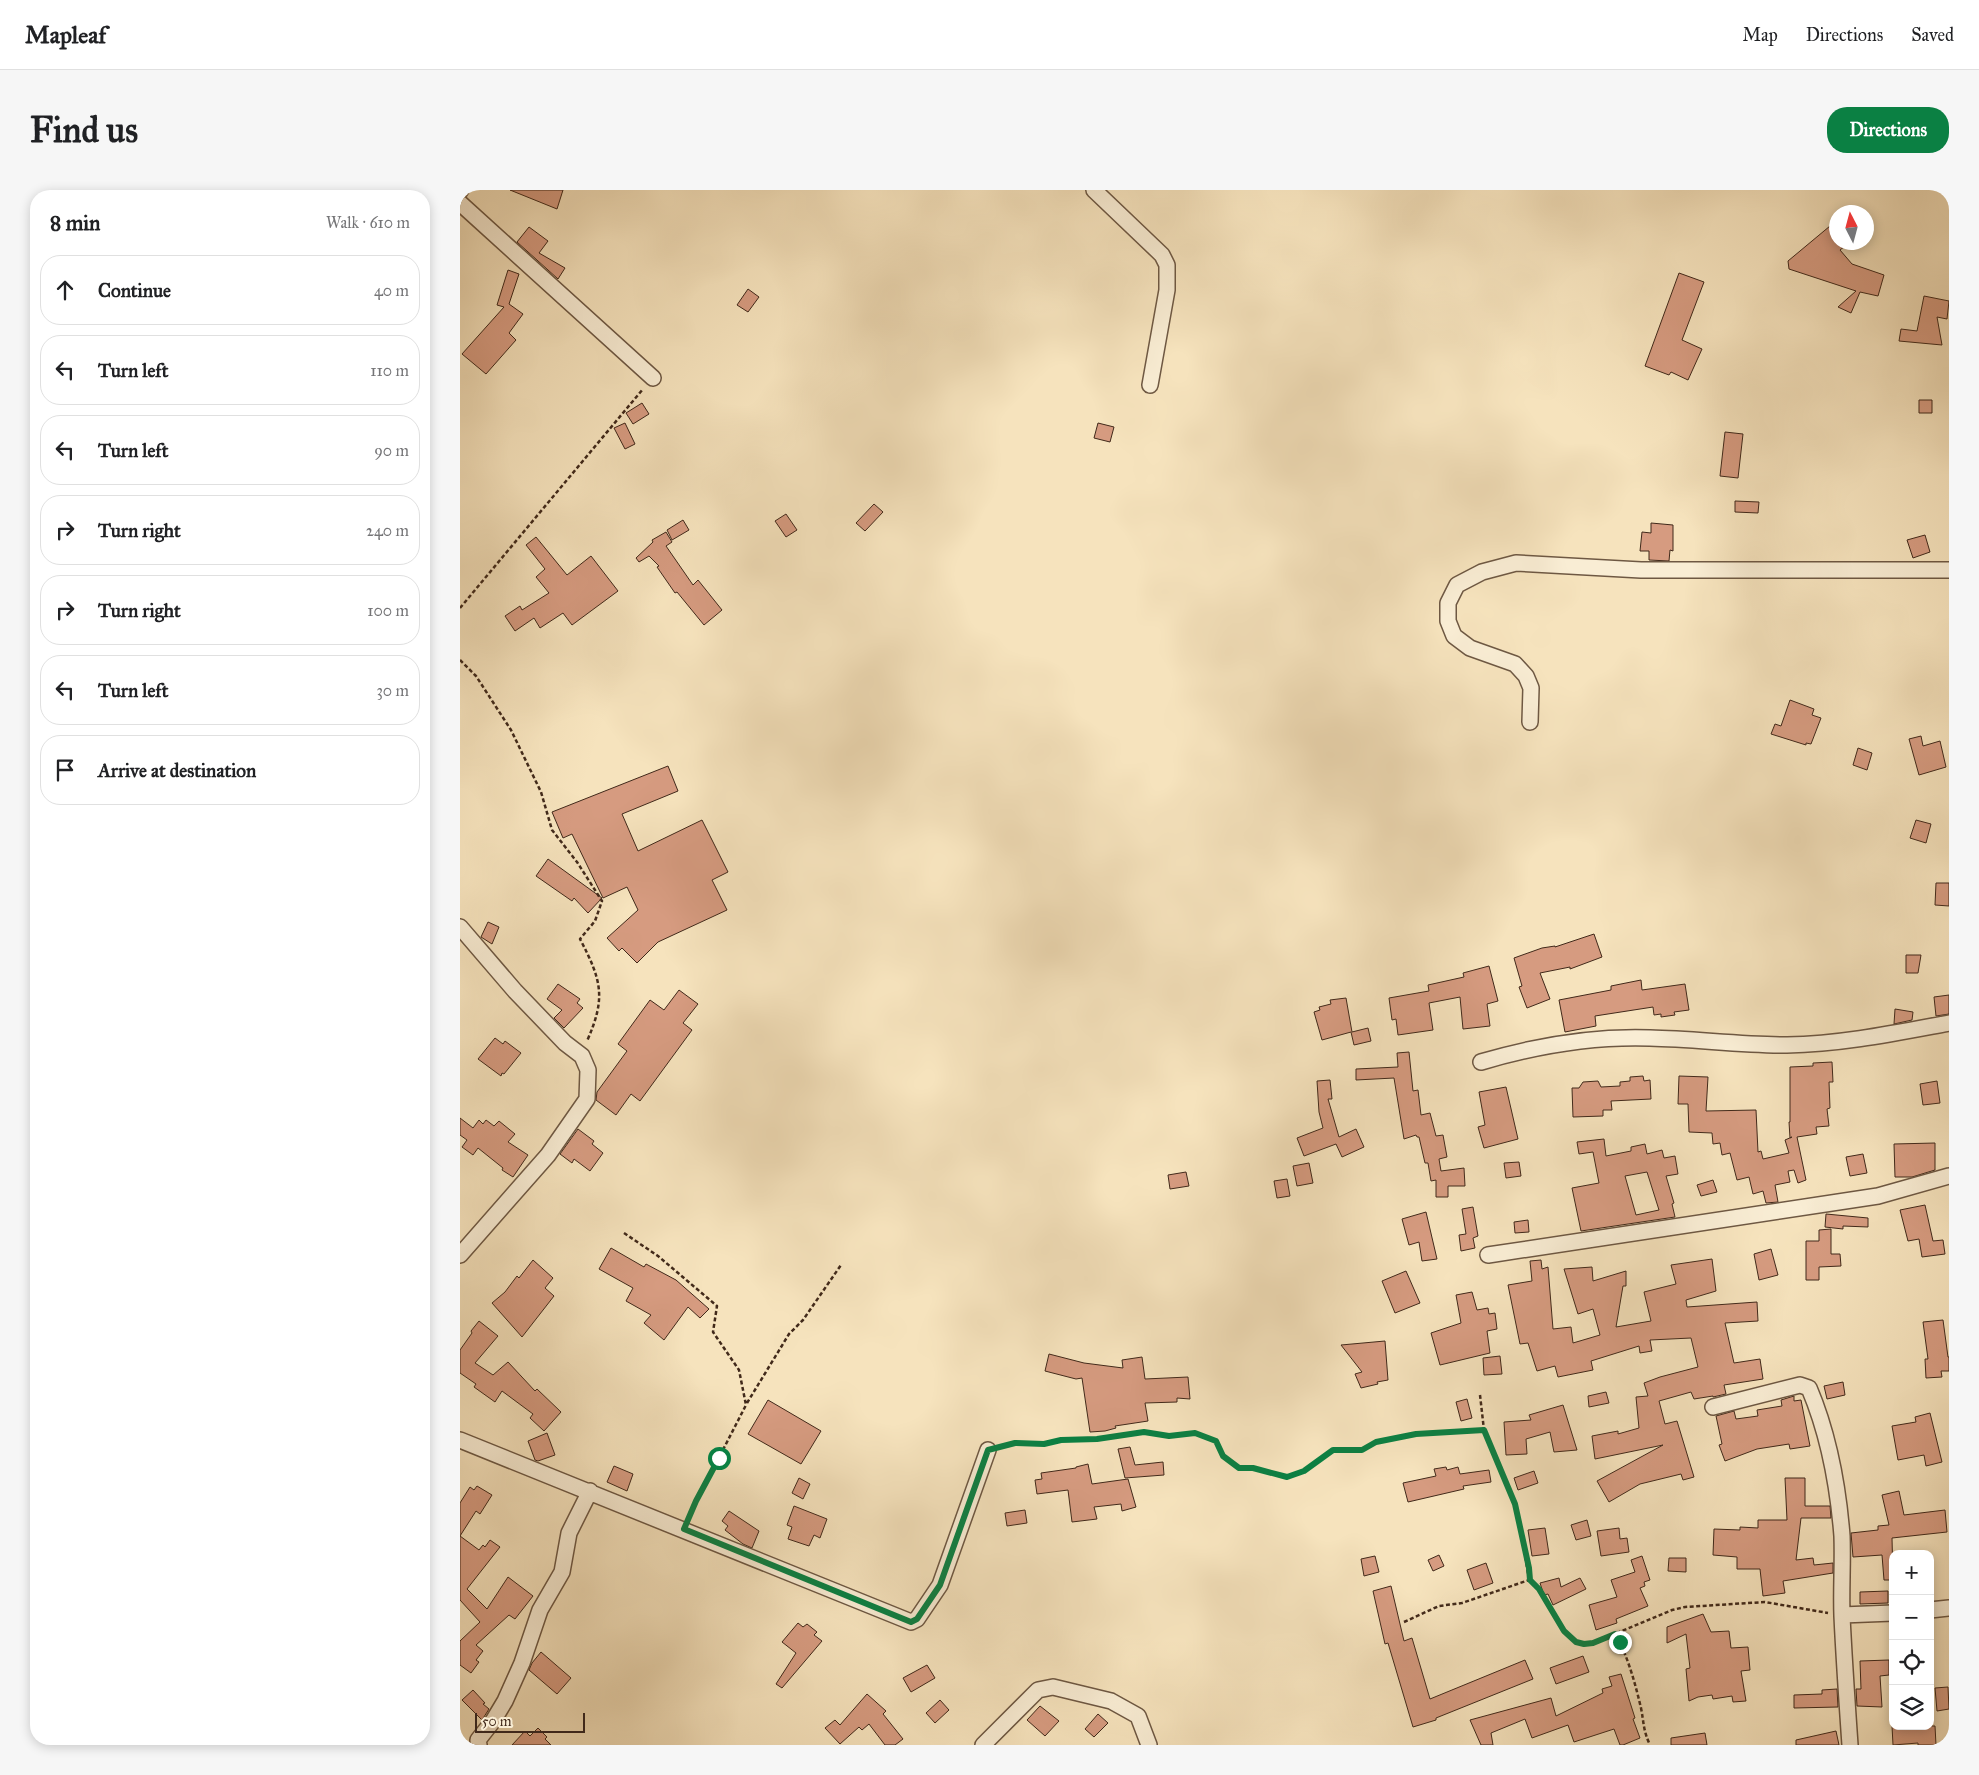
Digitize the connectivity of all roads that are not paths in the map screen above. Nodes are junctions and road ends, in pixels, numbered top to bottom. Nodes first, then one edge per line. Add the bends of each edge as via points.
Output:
1 (1094, 190) edge
2 (460, 203) edge
3 (652, 378) road end
4 (1150, 385) dead end
5 (1949, 570) edge
6 (1530, 722) dead end
7 (460, 926) edge
8 (1949, 1023) edge
9 (1481, 1062) dead end
10 (1949, 1176) edge
11 (460, 1255) edge
12 (1488, 1255) dead end
13 (1714, 1407) dead end
14 (460, 1440) edge
15 (988, 1450) road end
16 (590, 1491) junction
17 (1949, 1608) edge
18 (1934, 1610) edge
19 (1889, 1613) edge
20 (1842, 1615) junction
21 (479, 1745) edge
22 (983, 1745) edge
23 (1149, 1745) edge
24 (1850, 1745) edge

1 - 4 street via 1162,254 1167,264 1167,290
2 - 3 street
5 - 6 street via 1641,570 1516,563 1482,572 1457,584 1448,602 1448,621 1454,636 1470,648 1515,664 1526,676 1532,688
7 - 11 street via 515,991 565,1043 582,1056 588,1070 587,1099 548,1155
8 - 9 street via 1855,1040 1786,1045 1608,1039 1524,1049
10 - 12 street via 1878,1196
13 - 20 street via 1800,1385 1809,1388 1820,1416 1835,1482 1842,1536
14 - 16 street
15 - 16 street via 940,1585 913,1621
16 - 21 street via 569,1533 562,1572 540,1610 505,1702 478,1740
17 - 18 street
19 - 20 street
20 - 24 street
22 - 23 street via 1038,1690 1053,1687 1112,1701 1138,1716

